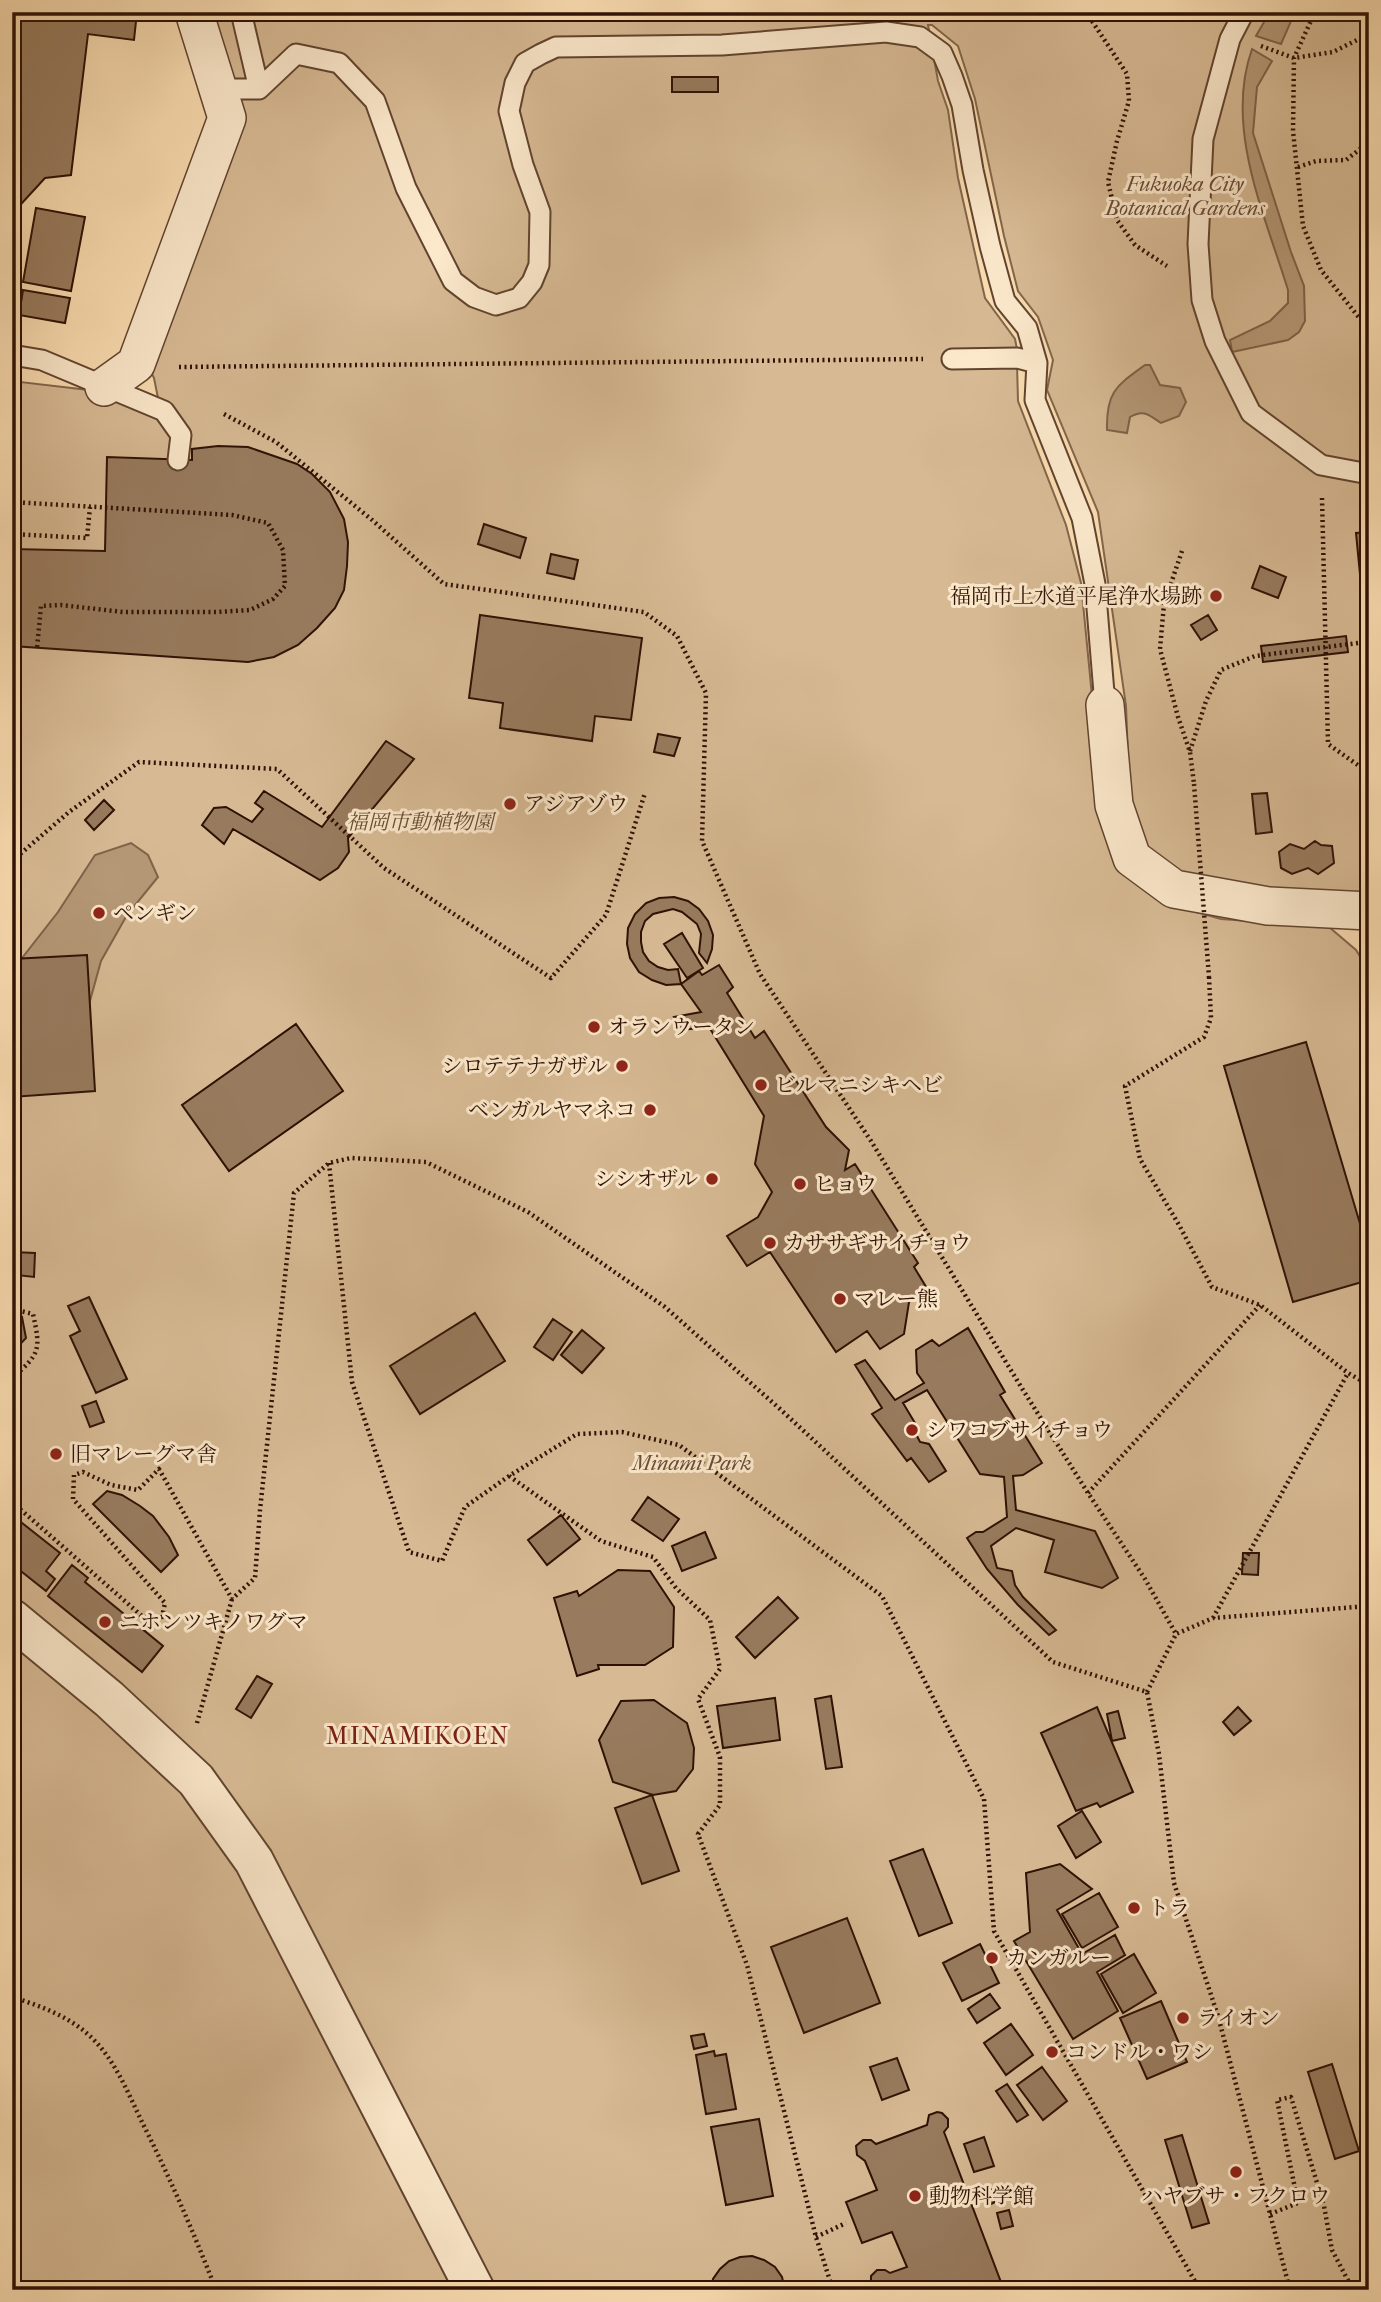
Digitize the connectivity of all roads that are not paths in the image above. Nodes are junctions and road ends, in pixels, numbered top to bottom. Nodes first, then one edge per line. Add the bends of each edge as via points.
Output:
1 (194, 12) edge
2 (241, 12) edge
3 (1244, 12) edge
4 (216, 89) junction
5 (259, 89) junction
6 (12, 355) edge
7 (952, 359) road end
8 (1037, 363) junction
9 (104, 387) junction
10 (178, 460) dead end
11 (1369, 474) edge
12 (1105, 705) joint
13 (1369, 911) edge
14 (12, 1619) edge
15 (475, 2290) edge

1 - 4 street
2 - 5 lane
3 - 11 lane via 1230,39 1203,139 1198,244 1202,300 1215,341 1251,413 1321,465
4 - 5 lane
4 - 9 street via 227,118 136,365
5 - 8 lane via 296,54 339,63 375,101 406,188 453,281 474,297 496,304 519,298 539,265 540,212 509,111 525,63 556,47 722,44 886,32 920,37 942,53 953,76 1005,301 1027,328
6 - 9 lane via 42,360
7 - 8 lane via 1017,358
8 - 12 lane via 1035,400 1082,518 1096,584
9 - 10 lane via 164,411 181,435
12 - 13 street via 1114,805 1132,858 1174,889 1268,906
14 - 15 street via 109,1699 196,1780 254,1861

